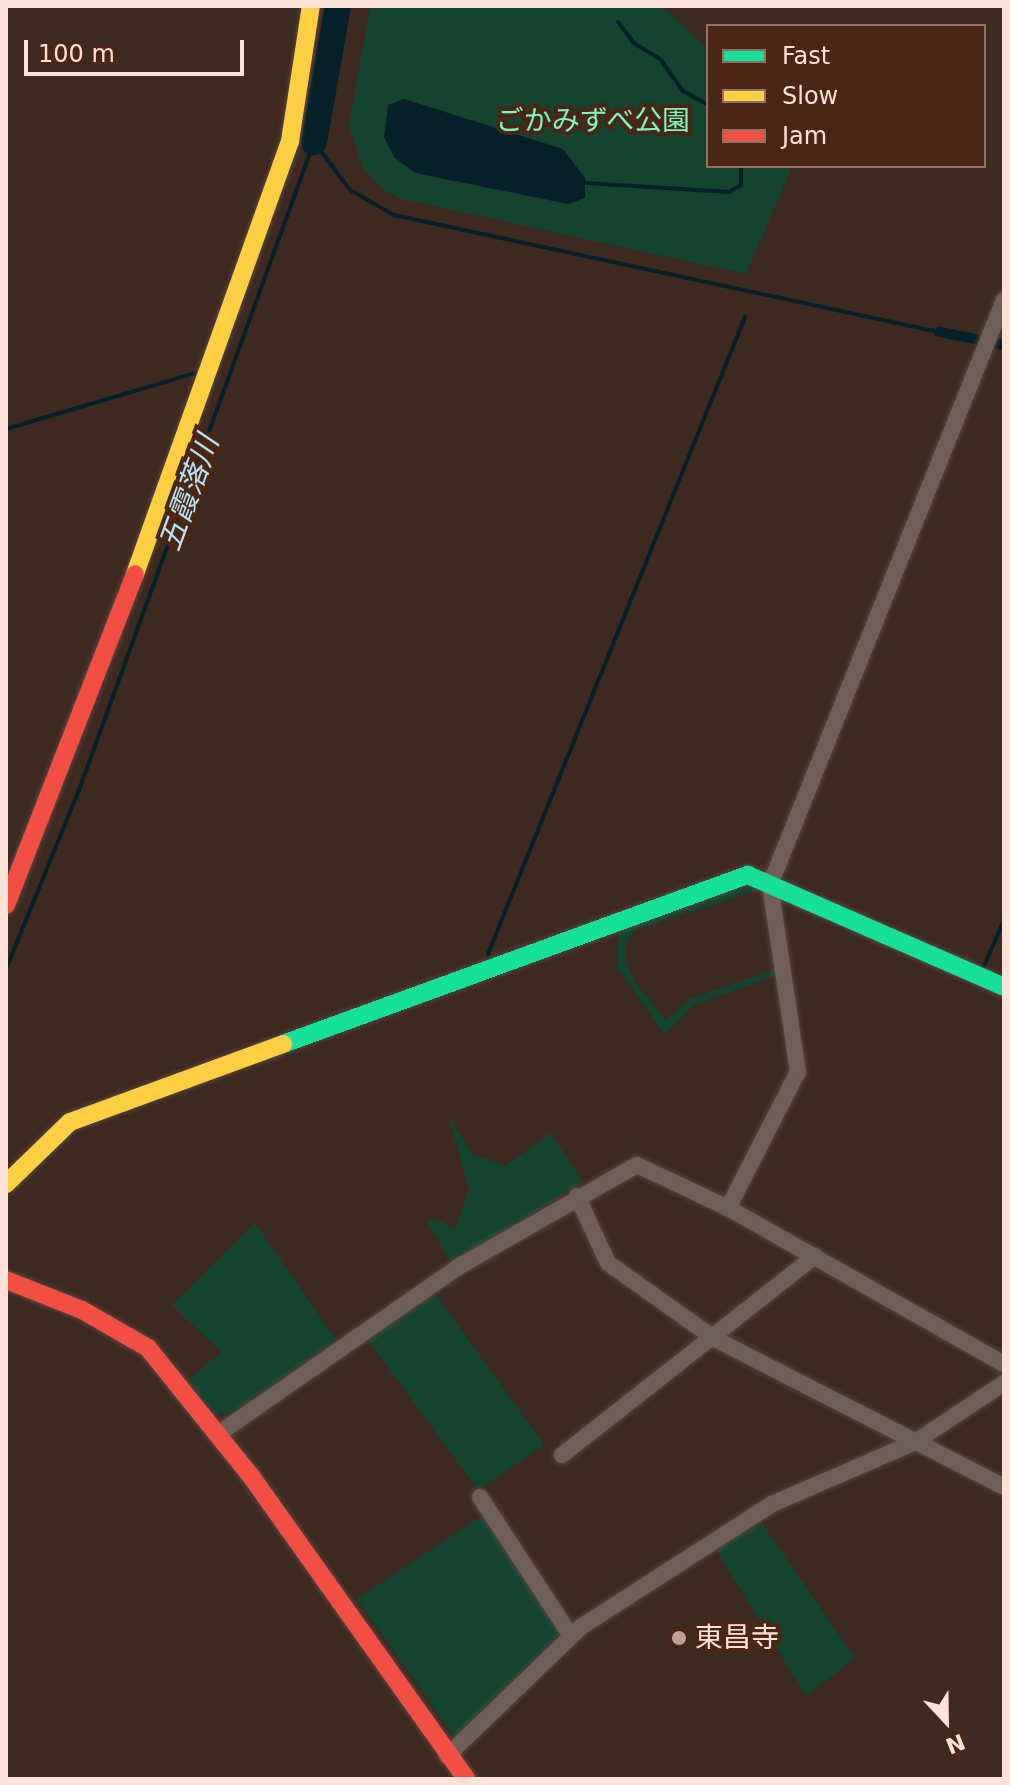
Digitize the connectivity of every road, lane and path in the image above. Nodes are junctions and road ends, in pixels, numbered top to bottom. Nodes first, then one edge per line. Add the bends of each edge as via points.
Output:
1 (311, 6) edge
2 (1004, 300) edge
3 (770, 885) junction
4 (6, 905) edge
5 (1004, 987) edge
6 (6, 1184) edge
7 (577, 1196) junction
8 (728, 1208) junction
9 (815, 1256) junction
10 (6, 1280) edge
11 (715, 1339) junction
12 (1004, 1364) edge
13 (1004, 1383) edge
14 (218, 1434) junction
15 (915, 1442) junction
16 (562, 1455) dead end
17 (1004, 1487) edge
18 (480, 1497) dead end
19 (571, 1636) junction
20 (447, 1756) junction
21 (466, 1779) edge

1 - 4 street via 290,141 266,217 74,739
2 - 3 street
3 - 5 street
3 - 6 street via 748,875 70,1122
3 - 8 street via 798,1072
7 - 8 street via 637,1165
7 - 11 street via 608,1263
7 - 14 street via 458,1267
8 - 9 street
9 - 11 street
9 - 12 street
10 - 14 street via 82,1310 148,1348
11 - 15 street
11 - 16 street
13 - 15 street
14 - 20 street
15 - 17 street
15 - 19 street via 772,1504
18 - 19 street
19 - 20 street
20 - 21 street

